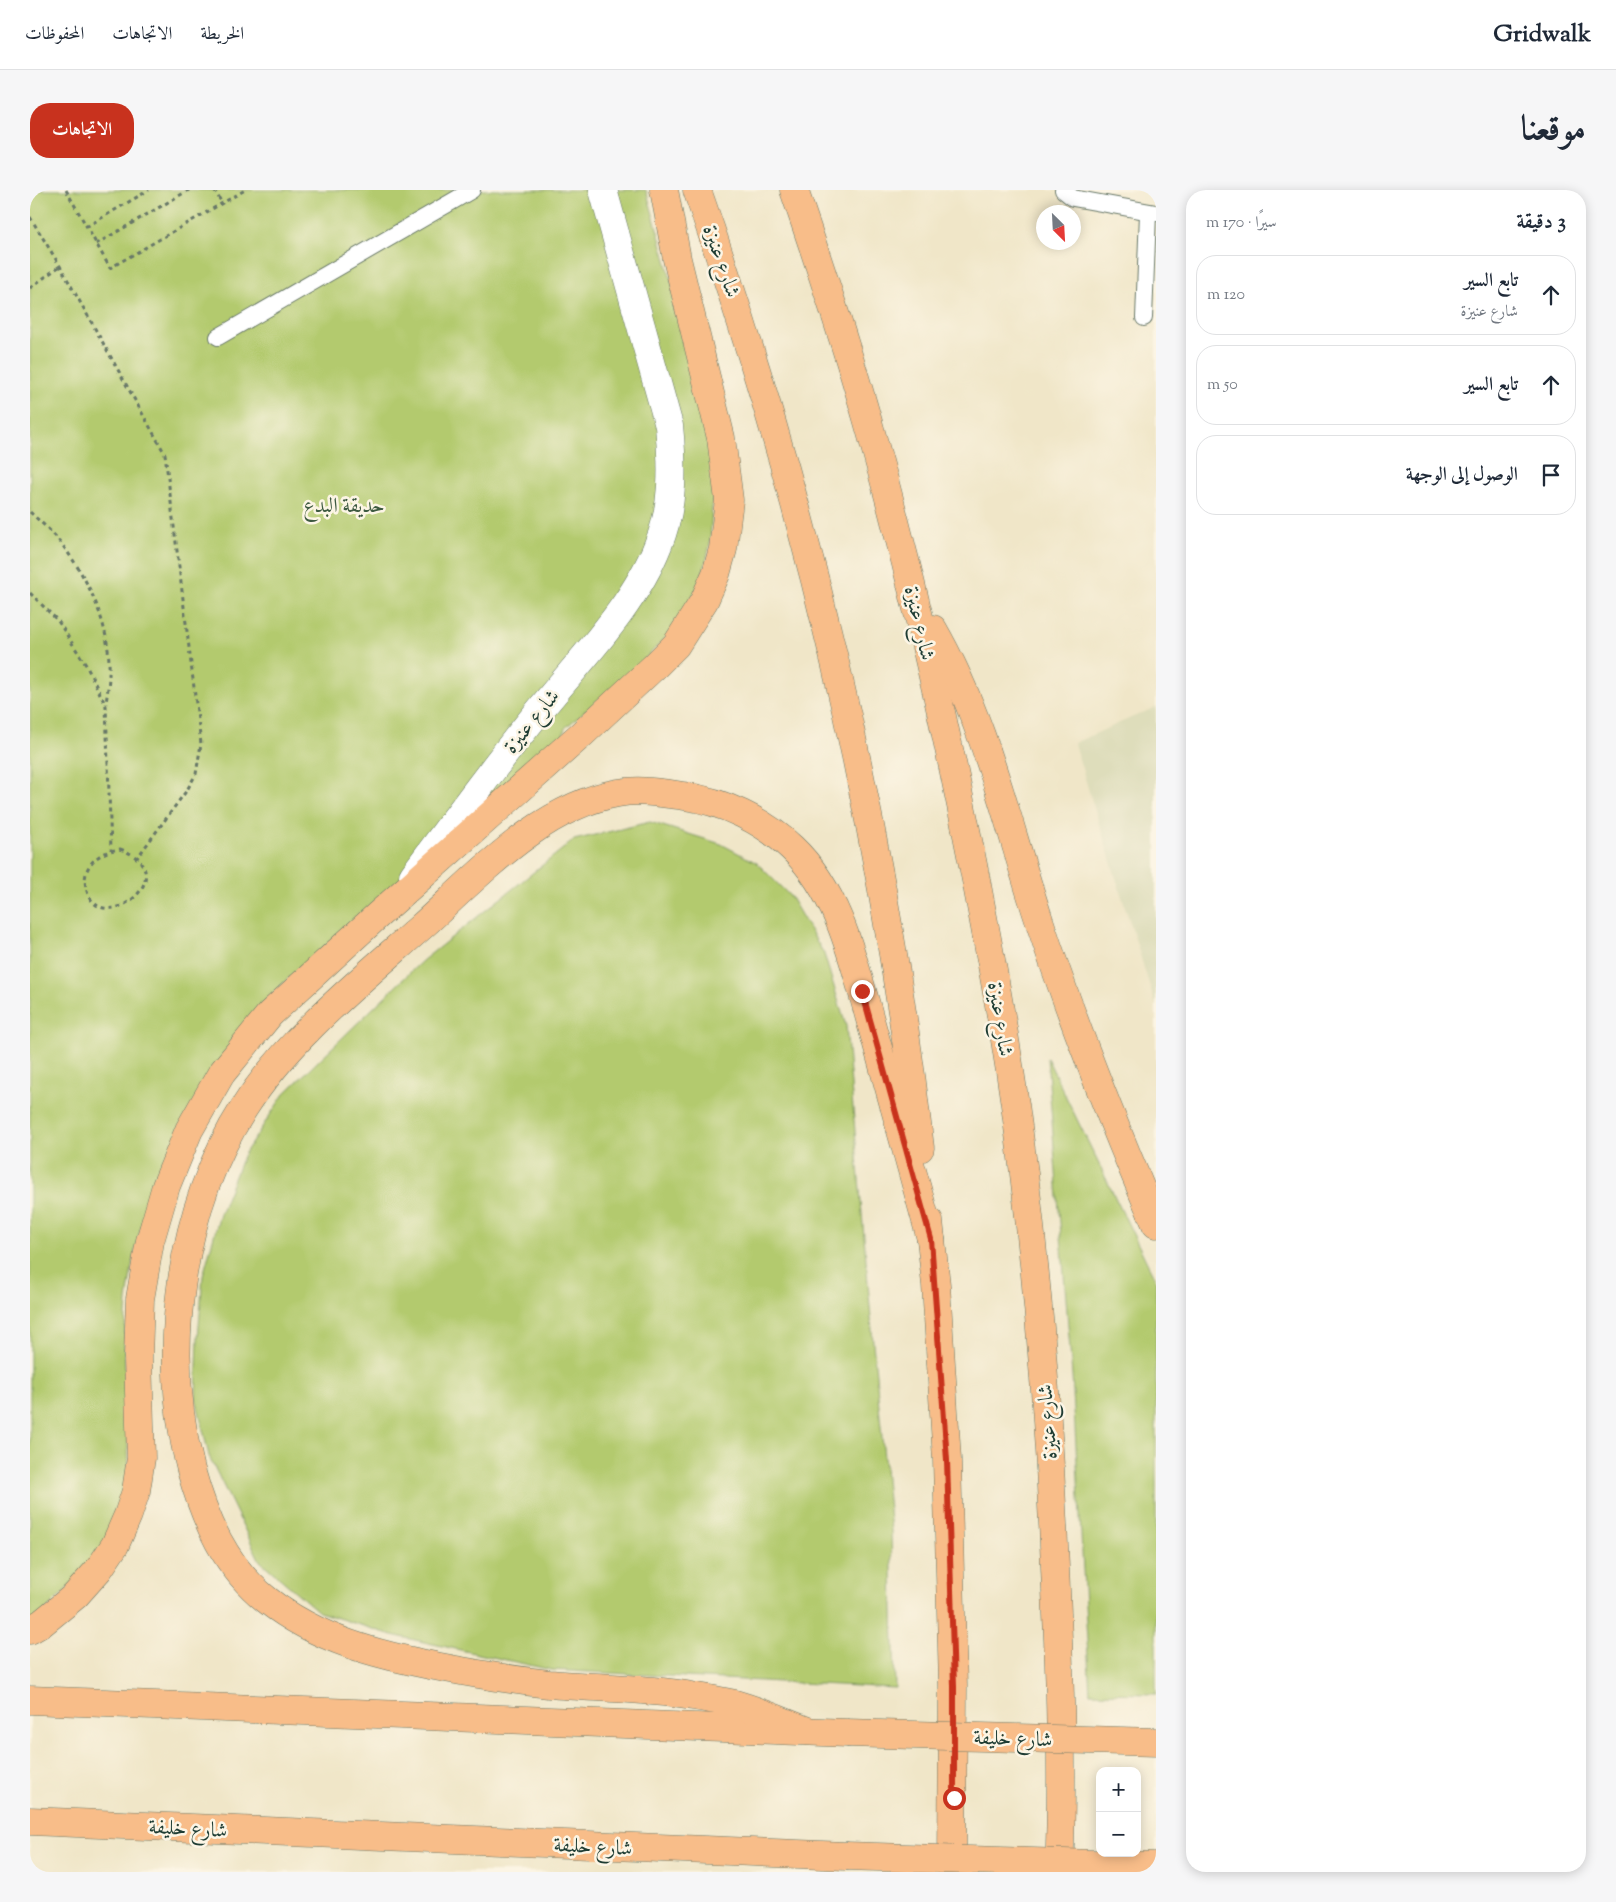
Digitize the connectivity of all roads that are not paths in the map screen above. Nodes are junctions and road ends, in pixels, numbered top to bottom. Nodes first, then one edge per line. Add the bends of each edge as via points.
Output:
1 (472, 190) edge
2 (603, 190) edge
3 (664, 190) edge
4 (697, 190) edge
5 (794, 190) edge
6 (1062, 190) edge
7 (1152, 213) edge
8 (1144, 318) dead end
9 (218, 337) dead end
10 (916, 600) junction
11 (396, 899) junction
12 (1156, 1224) edge
13 (931, 1239) junction
14 (30, 1630) edge
15 (30, 1700) edge
16 (808, 1731) junction
17 (1156, 1742) edge
18 (30, 1821) edge
19 (817, 1856) junction
20 (1156, 1866) edge
21 (780, 1872) edge
22 (952, 1872) edge
23 (1059, 1872) edge

1 - 9 lane
2 - 11 street, شارع عنيزة via 669,426 672,480 664,527 650,564 615,618 489,772
3 - 11 main road via 677,259 722,438 728,500 724,550 716,574 700,609 669,652
4 - 13 main road, شارع عنيزة via 762,388 828,637 881,885 912,1074
5 - 10 main road, شارع عنيزة via 836,313
6 - 7 lane via 1073,198
7 - 8 lane
10 - 12 main road via 954,671 979,729 1067,1002 1116,1132
10 - 23 main road, شارع عنيزة via 959,791 993,968 1030,1224 1047,1402 1055,1550 1062,1797
11 - 14 main road via 270,1014 221,1074 189,1130 166,1186 150,1241 140,1299 141,1458 133,1499 115,1545 99,1569 75,1596
13 - 16 main road via 851,954 834,912 811,870 791,846 741,814 698,798 656,792 624,792 590,800 550,818 515,843 325,1013 285,1055 245,1107 220,1152 204,1191 188,1248 178,1303 177,1363 180,1414 188,1458 201,1507 221,1548 263,1598 292,1619 323,1634 350,1646 395,1658 467,1673 692,1696 738,1705
13 - 22 main road, شارع عنيزة via 947,1460 954,1686
15 - 16 main road, شارع خليفة
16 - 17 main road, شارع خليفة, bridge
18 - 19 main road, شارع خليفة
19 - 20 main road, شارع خليفة, bridge
19 - 21 main road

